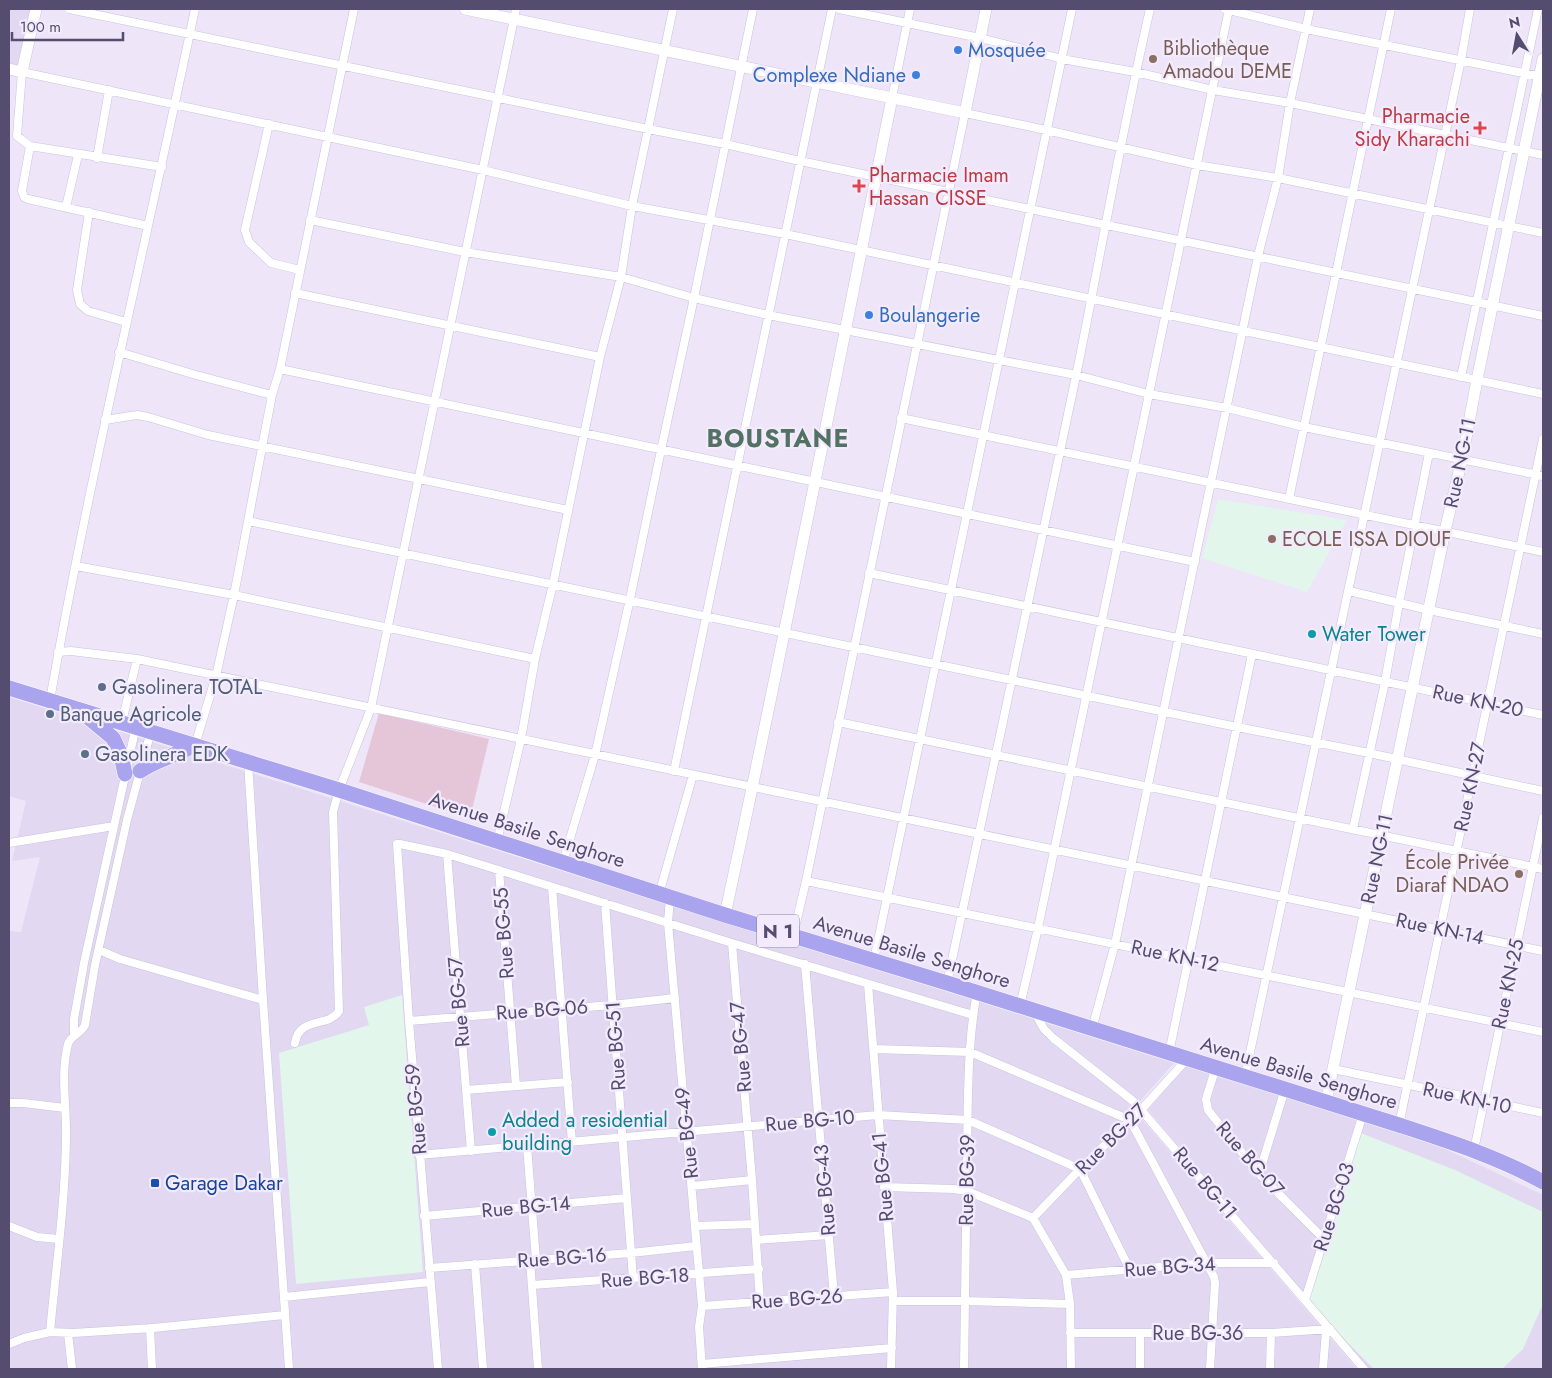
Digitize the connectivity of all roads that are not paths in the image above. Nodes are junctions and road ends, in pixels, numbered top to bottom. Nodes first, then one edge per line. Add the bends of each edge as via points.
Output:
1 (36, 9) edge
2 (69, 9) edge
3 (194, 9) edge
4 (354, 9) edge
5 (465, 9) edge
6 (673, 9) edge
7 (753, 9) edge
8 (832, 9) edge
9 (839, 9) edge
10 (910, 9) edge
11 (986, 9) edge
12 (1072, 9) edge
13 (1150, 9) edge
14 (1227, 9) edge
15 (1310, 9) edge
16 (1391, 9) edge
17 (1470, 9) edge
18 (1538, 9) edge
19 (515, 14) edge
20 (907, 23) junction
21 (1306, 28) junction
22 (189, 34) junction
23 (980, 38) junction
24 (1383, 44) junction
25 (664, 50) junction
26 (1062, 58) junction
27 (1543, 59) edge
28 (1462, 60) junction
29 (342, 66) junction
30 (742, 66) junction
31 (9, 69) edge
32 (22, 72) junction
33 (1135, 72) junction
34 (1525, 73) junction
35 (1541, 76) edge
36 (817, 82) junction
37 (109, 90) junction
38 (1213, 90) junction
39 (498, 98) junction
40 (892, 98) junction
41 (1290, 102) junction
42 (175, 104) junction
43 (965, 113) junction
44 (1368, 119) junction
45 (269, 124) junction
46 (648, 129) junction
47 (1046, 130) junction
48 (1446, 135) junction
49 (328, 137) junction
50 (725, 144) junction
51 (30, 146) junction
52 (1121, 148) junction
53 (1509, 148) junction
54 (1524, 151) junction
55 (78, 155) junction
56 (1543, 155) edge
57 (97, 158) junction
58 (800, 161) junction
59 (1198, 165) junction
60 (162, 167) junction
61 (482, 170) junction
62 (876, 177) junction
63 (1278, 178) junction
64 (948, 192) junction
65 (1353, 193) junction
66 (632, 206) junction
67 (66, 207) junction
68 (1030, 209) junction
69 (1430, 209) junction
70 (89, 212) junction
71 (310, 220) junction
72 (710, 221) junction
73 (1493, 222) junction
74 (1107, 225) junction
75 (148, 226) junction
76 (1509, 226) junction
77 (1543, 233) edge
78 (785, 234) junction
79 (1181, 240) junction
80 (861, 250) junction
81 (466, 252) junction
82 (1258, 256) junction
83 (933, 265) junction
84 (300, 270) junction
85 (1336, 272) junction
86 (621, 277) junction
87 (1015, 282) junction
88 (1413, 288) junction
89 (295, 292) junction
90 (694, 298) junction
91 (1091, 298) junction
92 (1477, 302) junction
93 (1492, 305) junction
94 (1165, 314) junction
95 (768, 315) junction
96 (1543, 316) edge
97 (126, 322) junction
98 (450, 325) junction
99 (845, 331) junction
100 (1243, 331) junction
101 (916, 344) junction
102 (1321, 347) junction
103 (119, 352) junction
104 (600, 357) junction
105 (998, 360) junction
106 (1397, 363) junction
107 (280, 369) junction
108 (1076, 375) junction
109 (1461, 377) junction
110 (1477, 380) junction
111 (1149, 394) junction
112 (1543, 394) edge
113 (272, 395) junction
114 (434, 402) junction
115 (1227, 408) junction
116 (902, 418) junction
117 (105, 420) junction
118 (1304, 427) junction
119 (585, 433) junction
120 (983, 435) junction
121 (1543, 439) edge
122 (1380, 443) junction
123 (264, 446) junction
124 (660, 450) junction
125 (1059, 450) junction
126 (1429, 453) junction
127 (1462, 459) junction
128 (737, 465) junction
129 (1134, 466) junction
130 (1540, 475) edge
131 (418, 479) junction
132 (814, 482) junction
133 (1211, 482) junction
134 (885, 497) junction
135 (1289, 498) junction
136 (568, 510) junction
137 (966, 514) junction
138 (1365, 514) junction
139 (248, 521) junction
140 (1414, 525) junction
141 (1043, 530) junction
142 (1445, 531) junction
143 (1117, 546) junction
144 (1520, 547) junction
145 (1543, 552) edge
146 (403, 553) junction
147 (1195, 562) junction
148 (76, 566) junction
149 (869, 573) junction
150 (553, 584) junction
151 (951, 590) junction
152 (1348, 591) junction
153 (234, 595) junction
154 (630, 600) junction
155 (1399, 603) junction
156 (1027, 606) junction
157 (1429, 610) junction
158 (706, 616) junction
159 (1101, 622) junction
160 (1504, 626) junction
161 (388, 628) junction
162 (783, 632) junction
163 (1543, 634) edge
164 (1179, 638) junction
165 (854, 647) junction
166 (58, 652) junction
167 (1252, 654) junction
168 (138, 659) junction
169 (535, 659) junction
170 (935, 664) junction
171 (1331, 670) junction
172 (216, 676) junction
173 (1011, 680) junction
174 (1385, 682) junction
175 (9, 688) edge
176 (1413, 688) junction
177 (1086, 695) junction
178 (50, 700) junction
179 (1488, 703) junction
180 (371, 708) junction
181 (80, 709) junction
182 (1164, 711) junction
183 (1543, 715) edge
184 (838, 722) junction
185 (129, 724) junction
186 (1237, 727) junction
187 (151, 731) junction
188 (521, 739) junction
189 (920, 739) junction
190 (1316, 743) junction
191 (195, 745) junction
192 (1369, 752) junction
193 (996, 754) junction
194 (596, 755) junction
195 (1398, 760) junction
196 (248, 762) junction
197 (1071, 770) junction
198 (140, 771) junction
199 (674, 771) junction
200 (125, 774) junction
201 (694, 775) junction
202 (1472, 776) junction
203 (1148, 786) junction
204 (754, 787) junction
205 (339, 790) junction
206 (1543, 791) edge
207 (822, 802) junction
208 (1222, 802) junction
209 (903, 818) junction
210 (1300, 818) junction
211 (1543, 818) edge
212 (114, 826) junction
213 (1353, 829) junction
214 (979, 834) junction
215 (1382, 835) junction
216 (497, 842) junction
217 (9, 843) edge
218 (1054, 850) junction
219 (1456, 851) junction
220 (447, 854) junction
221 (563, 862) junction
222 (1132, 866) junction
223 (1533, 867) junction
224 (1543, 869) edge
225 (499, 870) junction
226 (806, 881) junction
227 (1205, 882) junction
228 (552, 887) junction
229 (665, 895) junction
230 (887, 897) junction
231 (1283, 898) junction
232 (605, 903) junction
233 (962, 913) junction
234 (1365, 914) junction
235 (725, 916) junction
236 (668, 923) junction
237 (1038, 928) junction
238 (1440, 930) junction
239 (793, 936) junction
240 (732, 942) junction
241 (1115, 944) junction
242 (1516, 946) junction
243 (99, 950) junction
244 (1543, 951) edge
245 (1189, 959) junction
246 (874, 960) junction
247 (805, 964) junction
248 (1266, 975) junction
249 (947, 983) junction
250 (868, 984) junction
251 (977, 992) junction
252 (1349, 992) junction
253 (675, 998) junction
254 (263, 1000) junction
255 (612, 1005) junction
256 (1424, 1007) junction
257 (562, 1009) junction
258 (1027, 1009) junction
259 (510, 1013) junction
260 (973, 1015) junction
261 (460, 1016) junction
262 (408, 1020) junction
263 (1500, 1023) junction
264 (1092, 1029) junction
265 (1543, 1032) edge
266 (74, 1035) junction
267 (296, 1043) dead end
268 (874, 1049) junction
269 (970, 1052) junction
270 (1169, 1053) junction
271 (1187, 1059) junction
272 (1216, 1067) junction
273 (1333, 1069) junction
274 (1245, 1076) junction
275 (568, 1082) junction
276 (1407, 1085) junction
277 (516, 1086) junction
278 (1285, 1089) junction
279 (466, 1090) junction
280 (1484, 1101) junction
281 (1326, 1102) junction
282 (9, 1103) edge
283 (65, 1108) junction
284 (1141, 1110) junction
285 (1543, 1113) edge
286 (1363, 1114) junction
287 (878, 1115) junction
288 (819, 1120) junction
289 (968, 1120) junction
290 (1130, 1120) junction
291 (1399, 1125) junction
292 (748, 1126) junction
293 (686, 1132) junction
294 (622, 1137) junction
295 (572, 1142) junction
296 (526, 1146) junction
297 (1474, 1150) junction
298 (471, 1151) junction
299 (419, 1155) junction
300 (1080, 1169) junction
301 (1259, 1174) junction
302 (752, 1180) junction
303 (1543, 1182) edge
304 (692, 1186) junction
305 (884, 1186) junction
306 (966, 1191) junction
307 (627, 1198) junction
308 (531, 1207) junction
309 (424, 1216) junction
310 (1033, 1218) junction
311 (755, 1224) junction
312 (9, 1226) edge
313 (695, 1226) junction
314 (829, 1235) junction
315 (59, 1239) junction
316 (1324, 1239) junction
317 (756, 1240) junction
318 (696, 1246) junction
319 (631, 1252) junction
320 (533, 1260) junction
321 (1208, 1263) junction
322 (475, 1264) junction
323 (1274, 1264) junction
324 (429, 1268) junction
325 (759, 1270) junction
326 (1130, 1270) junction
327 (698, 1274) junction
328 (1066, 1275) junction
329 (633, 1279) junction
330 (430, 1282) junction
331 (532, 1285) junction
332 (893, 1292) junction
333 (834, 1296) junction
334 (284, 1297) junction
335 (1305, 1300) junction
336 (892, 1301) junction
337 (965, 1301) junction
338 (760, 1302) junction
339 (1070, 1304) junction
340 (702, 1306) junction
341 (285, 1314) junction
342 (150, 1328) junction
343 (1328, 1330) junction
344 (50, 1332) junction
345 (1271, 1332) junction
346 (68, 1333) junction
347 (1070, 1333) junction
348 (1140, 1333) junction
349 (1212, 1333) junction
350 (9, 1344) edge
351 (892, 1348) junction
352 (702, 1367) edge
353 (72, 1369) edge
354 (152, 1369) edge
355 (289, 1369) edge
356 (438, 1369) edge
357 (483, 1369) edge
358 (538, 1369) edge
359 (891, 1369) edge
360 (964, 1369) edge
361 (1071, 1369) edge
362 (1140, 1369) edge
363 (1210, 1369) edge
364 (1270, 1369) edge
365 (1323, 1369) edge
366 (1364, 1369) edge

1 - 32 street
2 - 22 street
3 - 22 street
4 - 29 street
5 - 19 street
6 - 25 street
7 - 30 street
8 - 36 street
9 - 20 street
10 - 20 street
11 - 23 street
12 - 26 street
13 - 33 street
14 - 21 street
14 - 38 street
15 - 21 street
16 - 24 street
17 - 28 street
18 - 34 street
19 - 25 street
19 - 39 street
20 - 23 street
20 - 40 street
21 - 24 street
21 - 41 street
22 - 29 street
22 - 42 street
23 - 26 street
23 - 43 street
24 - 28 street
24 - 44 street
25 - 30 street
25 - 46 street
26 - 33 street
26 - 47 street
27 - 35 street, Rue NG-11
28 - 34 street
28 - 48 street
29 - 39 street
29 - 49 street
30 - 36 street
30 - 50 street
31 - 32 street
32 - 37 street
32 - 51 street via 16,133
33 - 38 street
33 - 52 street
34 - 35 street
34 - 53 street
35 - 54 street, Rue NG-11
36 - 40 street
36 - 58 street
37 - 42 street
37 - 57 street
38 - 41 street
38 - 59 street
39 - 46 street
39 - 61 street
40 - 43 street
40 - 62 street
41 - 44 street
41 - 63 street
42 - 45 street
42 - 60 street
43 - 47 street
43 - 64 street
44 - 48 street
44 - 65 street
45 - 49 street
45 - 84 street via 246,238 271,263
46 - 50 street
46 - 66 street
47 - 52 street
47 - 68 street
48 - 53 street
48 - 69 street
49 - 61 street
49 - 71 street
50 - 58 street
50 - 72 street
51 - 55 street
51 - 67 street via 22,191 24,197
52 - 59 street
52 - 74 street
53 - 54 street
53 - 73 street
54 - 56 street
54 - 76 street, Rue NG-11
55 - 57 street
55 - 67 street
57 - 60 street
58 - 62 street
58 - 78 street
59 - 63 street
59 - 79 street
60 - 75 street
61 - 66 street
61 - 81 street
62 - 64 street
62 - 80 street
63 - 65 street
63 - 82 street
64 - 68 street
64 - 83 street
65 - 69 street
65 - 85 street
66 - 72 street
66 - 86 street
67 - 70 street
68 - 74 street
68 - 87 street
69 - 73 street
69 - 88 street
70 - 75 street
70 - 97 street via 77,290 80,304 88,311
71 - 81 street
71 - 84 street
72 - 78 street
72 - 90 street
73 - 76 street
73 - 92 street
74 - 79 street
74 - 91 street
75 - 97 street
76 - 77 street
76 - 93 street, Rue NG-11
78 - 80 street
78 - 95 street
79 - 82 street
79 - 94 street
80 - 83 street
80 - 99 street
81 - 86 street
81 - 98 street
82 - 85 street
82 - 100 street
83 - 87 street
83 - 101 street
84 - 89 street
85 - 88 street
85 - 102 street
86 - 90 street
86 - 104 street
87 - 91 street
87 - 105 street
88 - 92 street
88 - 106 street
89 - 98 street
89 - 107 street
90 - 95 street
90 - 124 street
91 - 94 street
91 - 108 street
92 - 93 street
92 - 109 street
93 - 96 street
93 - 110 street, Rue NG-11
94 - 100 street
94 - 111 street
95 - 99 street
95 - 128 street
97 - 103 street
98 - 104 street
98 - 114 street
99 - 101 street
99 - 132 street
100 - 102 street
100 - 115 street
101 - 105 street
101 - 116 street
102 - 106 street
102 - 118 street
103 - 113 street
103 - 117 street
104 - 119 street
105 - 108 street
105 - 120 street
106 - 109 street
106 - 122 street
107 - 113 street
107 - 114 street
108 - 111 street
108 - 125 street
109 - 110 street
110 - 112 street
110 - 127 street, Rue NG-11
111 - 115 street
111 - 129 street
113 - 123 street
114 - 119 street
114 - 131 street
115 - 118 street
115 - 133 street
116 - 120 street
116 - 134 street
117 - 123 street via 137,415 208,435
117 - 148 street
118 - 122 street
118 - 135 street
119 - 124 street
119 - 136 street
120 - 125 street
120 - 137 street
121 - 130 street, Rue KN-27
122 - 126 street
122 - 138 street
123 - 131 street
123 - 139 street
124 - 128 street
124 - 154 street
125 - 129 street
125 - 141 street
126 - 127 street
126 - 140 street
127 - 130 street
127 - 142 street, Rue NG-11
128 - 132 street
128 - 158 street
129 - 133 street
129 - 143 street
130 - 144 street, Rue KN-27
131 - 136 street
131 - 146 street
132 - 134 street
132 - 162 street
133 - 135 street
133 - 147 street
134 - 137 street
134 - 149 street
135 - 138 street
136 - 150 street
137 - 141 street
137 - 151 street
138 - 140 street
138 - 152 street
139 - 146 street
139 - 153 street
140 - 142 street
140 - 155 street
141 - 143 street
141 - 156 street
142 - 144 street
142 - 157 street, Rue NG-11
143 - 147 street
143 - 159 street
144 - 145 street
144 - 160 street, Rue KN-27
146 - 150 street
146 - 161 street
147 - 164 street
148 - 153 street
148 - 166 street
149 - 151 street, Rue KN-20
149 - 165 street
150 - 154 street
150 - 169 street
151 - 156 street, Rue KN-20
151 - 170 street
152 - 155 street
152 - 171 street
153 - 161 street
153 - 172 street
154 - 158 street
154 - 194 street
155 - 157 street
155 - 174 street
156 - 159 street, Rue KN-20
156 - 173 street
157 - 160 street
157 - 176 street, Rue NG-11
158 - 162 street
158 - 199 street
159 - 164 street, Rue KN-20
159 - 177 street
160 - 163 street
160 - 179 street, Rue KN-27
161 - 169 street
161 - 180 street
162 - 165 street
162 - 204 street
164 - 167 street, Rue KN-20
164 - 182 street
165 - 170 street
165 - 184 street
166 - 168 street, Rue KN-14
166 - 178 street
167 - 171 street, Rue KN-20
167 - 186 street
168 - 172 street, Rue KN-14
168 - 185 street
169 - 188 street
170 - 173 street
170 - 189 street
171 - 174 street, Rue KN-20
171 - 190 street
172 - 180 street, Rue KN-14
172 - 191 street
173 - 177 street
173 - 193 street
174 - 176 street, Rue KN-20
174 - 192 street
175 - 178 highway, Avenue Basile Senghore / N 1
176 - 179 street, Rue KN-20
176 - 195 street, Rue NG-11
177 - 182 street
177 - 197 street
178 - 181 highway, Avenue Basile Senghore / N 1
179 - 183 street, Rue KN-20
179 - 202 street, Rue KN-27
180 - 188 street, Rue KN-14
180 - 205 street
181 - 185 highway, Avenue Basile Senghore / N 1
181 - 200 highway via 113,738
182 - 186 street
182 - 203 street
184 - 189 street
184 - 207 street
185 - 187 highway, Avenue Basile Senghore / N 1
185 - 200 street
186 - 190 street
186 - 208 street
187 - 191 highway, Avenue Basile Senghore / N 1
187 - 198 street
188 - 194 street, Rue KN-14
188 - 216 street
189 - 193 street
189 - 209 street
190 - 192 street
190 - 210 street
191 - 196 highway, Avenue Basile Senghore / N 1
191 - 198 highway
192 - 195 street
192 - 213 street
193 - 197 street
193 - 214 street
194 - 199 street, Rue KN-14
194 - 221 street
195 - 202 street
195 - 215 street, Rue NG-11
196 - 205 highway, Avenue Basile Senghore / N 1
196 - 254 street
197 - 203 street
197 - 218 street
198 - 243 street
199 - 201 street, Rue KN-14
200 - 212 street
201 - 204 street, Rue KN-14
201 - 229 street, Rue BG-49
202 - 206 street
202 - 219 street, Rue KN-27
203 - 208 street
203 - 222 street
204 - 207 street, Rue KN-14
204 - 235 street
205 - 216 highway, Avenue Basile Senghore / N 1
205 - 267 street via 333,812 339,1010 334,1016 301,1029 296,1035
207 - 209 street, Rue KN-14
207 - 226 street
208 - 210 street
208 - 227 street
209 - 214 street, Rue KN-14
209 - 230 street
210 - 213 street
210 - 231 street
211 - 223 street, Rue KN-25
212 - 217 street
212 - 266 street via 84,963
213 - 215 street
214 - 218 street, Rue KN-14
214 - 233 street
215 - 219 street
215 - 234 street, Rue NG-11
216 - 221 highway, Avenue Basile Senghore / N 1
218 - 222 street, Rue KN-14
218 - 237 street
219 - 223 street
219 - 238 street, Rue KN-27
220 - 225 street
220 - 261 street, Rue BG-57
220 - 262 street, Rue BG-59 via 400,844 396,848
221 - 229 highway, Avenue Basile Senghore / N 1
222 - 227 street, Rue KN-14
222 - 241 street
223 - 224 street
223 - 242 street, Rue KN-25
225 - 228 street
225 - 259 street, Rue BG-55
226 - 230 street, Rue KN-12
226 - 239 street
227 - 231 street, Rue KN-14
227 - 245 street
228 - 232 street
228 - 257 street
229 - 235 highway, Avenue Basile Senghore / N 1
229 - 236 street, Rue BG-49
230 - 233 street, Rue KN-12
230 - 246 street
231 - 234 street, Rue KN-14
231 - 248 street
232 - 236 street
232 - 255 street, Rue BG-51
233 - 237 street, Rue KN-12
233 - 249 street
234 - 238 street, Rue KN-14
234 - 252 street, Rue NG-11
235 - 239 highway, Avenue Basile Senghore / N 1
236 - 240 street
236 - 253 street, Rue BG-49
237 - 241 street, Rue KN-12
237 - 258 street
238 - 242 street, Rue KN-14
238 - 256 street, Rue KN-27
239 - 246 highway, Avenue Basile Senghore / N 1
240 - 247 street
240 - 292 street, Rue BG-47
241 - 245 street, Rue KN-12
241 - 264 street
242 - 244 street, Rue KN-14
242 - 263 street, Rue KN-25
243 - 254 street
243 - 266 street via 85,1025
245 - 248 street, Rue KN-12
245 - 270 street
246 - 249 highway, Avenue Basile Senghore / N 1
247 - 250 street
247 - 288 street, Rue BG-43
248 - 252 street, Rue KN-12
248 - 274 street
249 - 251 highway, Avenue Basile Senghore / N 1
250 - 260 street
250 - 268 street, Rue BG-41
251 - 258 highway, Avenue Basile Senghore / N 1
251 - 260 street, Rue BG-39
252 - 256 street, Rue KN-12
252 - 273 street, Rue NG-11
253 - 255 street, Rue BG-06
253 - 293 street, Rue BG-49
254 - 334 street
255 - 257 street, Rue BG-06
255 - 294 street, Rue BG-51
256 - 263 street, Rue KN-12
256 - 276 street, Rue KN-27
257 - 259 street, Rue BG-06
257 - 275 street
258 - 264 highway, Avenue Basile Senghore / N 1
258 - 284 street, Rue BG-11 via 1053,1038
259 - 261 street, Rue BG-06
259 - 277 street, Rue BG-55
260 - 269 street, Rue BG-39
261 - 262 street, Rue BG-06
261 - 279 street, Rue BG-57
262 - 299 street, Rue BG-59
263 - 265 street, Rue KN-12
263 - 280 street, Rue KN-25
264 - 270 highway, Avenue Basile Senghore / N 1
266 - 283 street via 68,1044
268 - 269 street
268 - 287 street, Rue BG-41
269 - 289 street, Rue BG-39
269 - 290 street
270 - 271 highway, Avenue Basile Senghore / N 1
271 - 272 highway, Avenue Basile Senghore / N 1
271 - 284 street, Rue BG-27
272 - 274 highway, Avenue Basile Senghore / N 1
272 - 301 street, Rue BG-07 via 1206,1100 1208,1110
273 - 276 street, Rue KN-10
273 - 281 street, Rue NG-11
274 - 278 highway, Avenue Basile Senghore / N 1
275 - 277 street
275 - 295 street
276 - 280 street, Rue KN-10
276 - 291 street, Rue KN-27
277 - 279 street
278 - 281 highway, Avenue Basile Senghore / N 1
278 - 301 street
279 - 298 street, Rue BG-57
280 - 285 street, Rue KN-10
280 - 297 street, Rue KN-25
281 - 286 highway, Avenue Basile Senghore / N 1
282 - 283 street
283 - 315 street
284 - 290 street, Rue BG-27
284 - 323 street, Rue BG-11
286 - 291 highway, Avenue Basile Senghore / N 1
286 - 316 street, Rue BG-03
287 - 288 street, Rue BG-10
287 - 289 street, Rue BG-10
287 - 305 street, Rue BG-41
288 - 292 street, Rue BG-10
288 - 314 street, Rue BG-43
289 - 300 street, Rue BG-10
289 - 306 street, Rue BG-39
290 - 300 street, Rue BG-27
290 - 321 street
291 - 297 highway, Avenue Basile Senghore / N 1
292 - 293 street, Rue BG-10
292 - 302 street, Rue BG-47
293 - 294 street, Rue BG-10
293 - 304 street, Rue BG-49
294 - 295 street, Rue BG-10
294 - 307 street, Rue BG-51
295 - 296 street, Rue BG-10
296 - 298 street, Rue BG-10
296 - 308 street
297 - 303 highway, Avenue Basile Senghore / N 1
298 - 299 street, Rue BG-10
299 - 309 street, Rue BG-59
300 - 310 street, Rue BG-27
300 - 326 street
301 - 316 street, Rue BG-07
302 - 304 street
302 - 311 street, Rue BG-47
304 - 313 street, Rue BG-49
305 - 306 street
305 - 332 street, Rue BG-41
306 - 310 street
306 - 337 street, Rue BG-39
307 - 308 street, Rue BG-14
307 - 319 street, Rue BG-51
308 - 309 street, Rue BG-14
308 - 320 street
309 - 324 street, Rue BG-59
310 - 328 street
311 - 313 street
311 - 317 street, Rue BG-47
312 - 315 street via 37,1237
313 - 318 street, Rue BG-49
314 - 317 street
314 - 333 street, Rue BG-43
315 - 344 street
316 - 335 street, Rue BG-03
317 - 325 street, Rue BG-47
318 - 319 street, Rue BG-16
318 - 327 street, Rue BG-49
319 - 320 street, Rue BG-16
319 - 329 street, Rue BG-51
320 - 322 street, Rue BG-16
320 - 331 street
321 - 323 street, Rue BG-34
321 - 326 street, Rue BG-34
321 - 349 street via 1215,1283
322 - 324 street, Rue BG-16
322 - 357 street
323 - 335 street, Rue BG-11
324 - 330 street, Rue BG-59
325 - 327 street, Rue BG-18
325 - 338 street, Rue BG-47
326 - 328 street, Rue BG-34
327 - 329 street, Rue BG-18
327 - 340 street, Rue BG-49
328 - 339 street
329 - 331 street, Rue BG-18
330 - 334 street
330 - 356 street, Rue BG-59
331 - 358 street
332 - 333 street, Rue BG-26
332 - 336 street, Rue BG-41
333 - 338 street, Rue BG-26
334 - 341 street
335 - 343 street, Rue BG-11
336 - 337 street
336 - 351 street, Rue BG-41
337 - 339 street
337 - 360 street, Rue BG-39
338 - 340 street, Rue BG-26
339 - 347 street
340 - 352 street, Rue BG-49 via 699,1327
341 - 342 street
341 - 355 street
342 - 346 street
342 - 354 street
343 - 345 street, Rue BG-36
343 - 365 street
343 - 366 street, Rue BG-11
344 - 346 street
344 - 350 street
345 - 349 street, Rue BG-36
345 - 364 street
346 - 353 street
347 - 348 street, Rue BG-36
347 - 361 street
348 - 349 street, Rue BG-36
348 - 362 street
349 - 363 street
351 - 352 street
351 - 359 street, Rue BG-41

